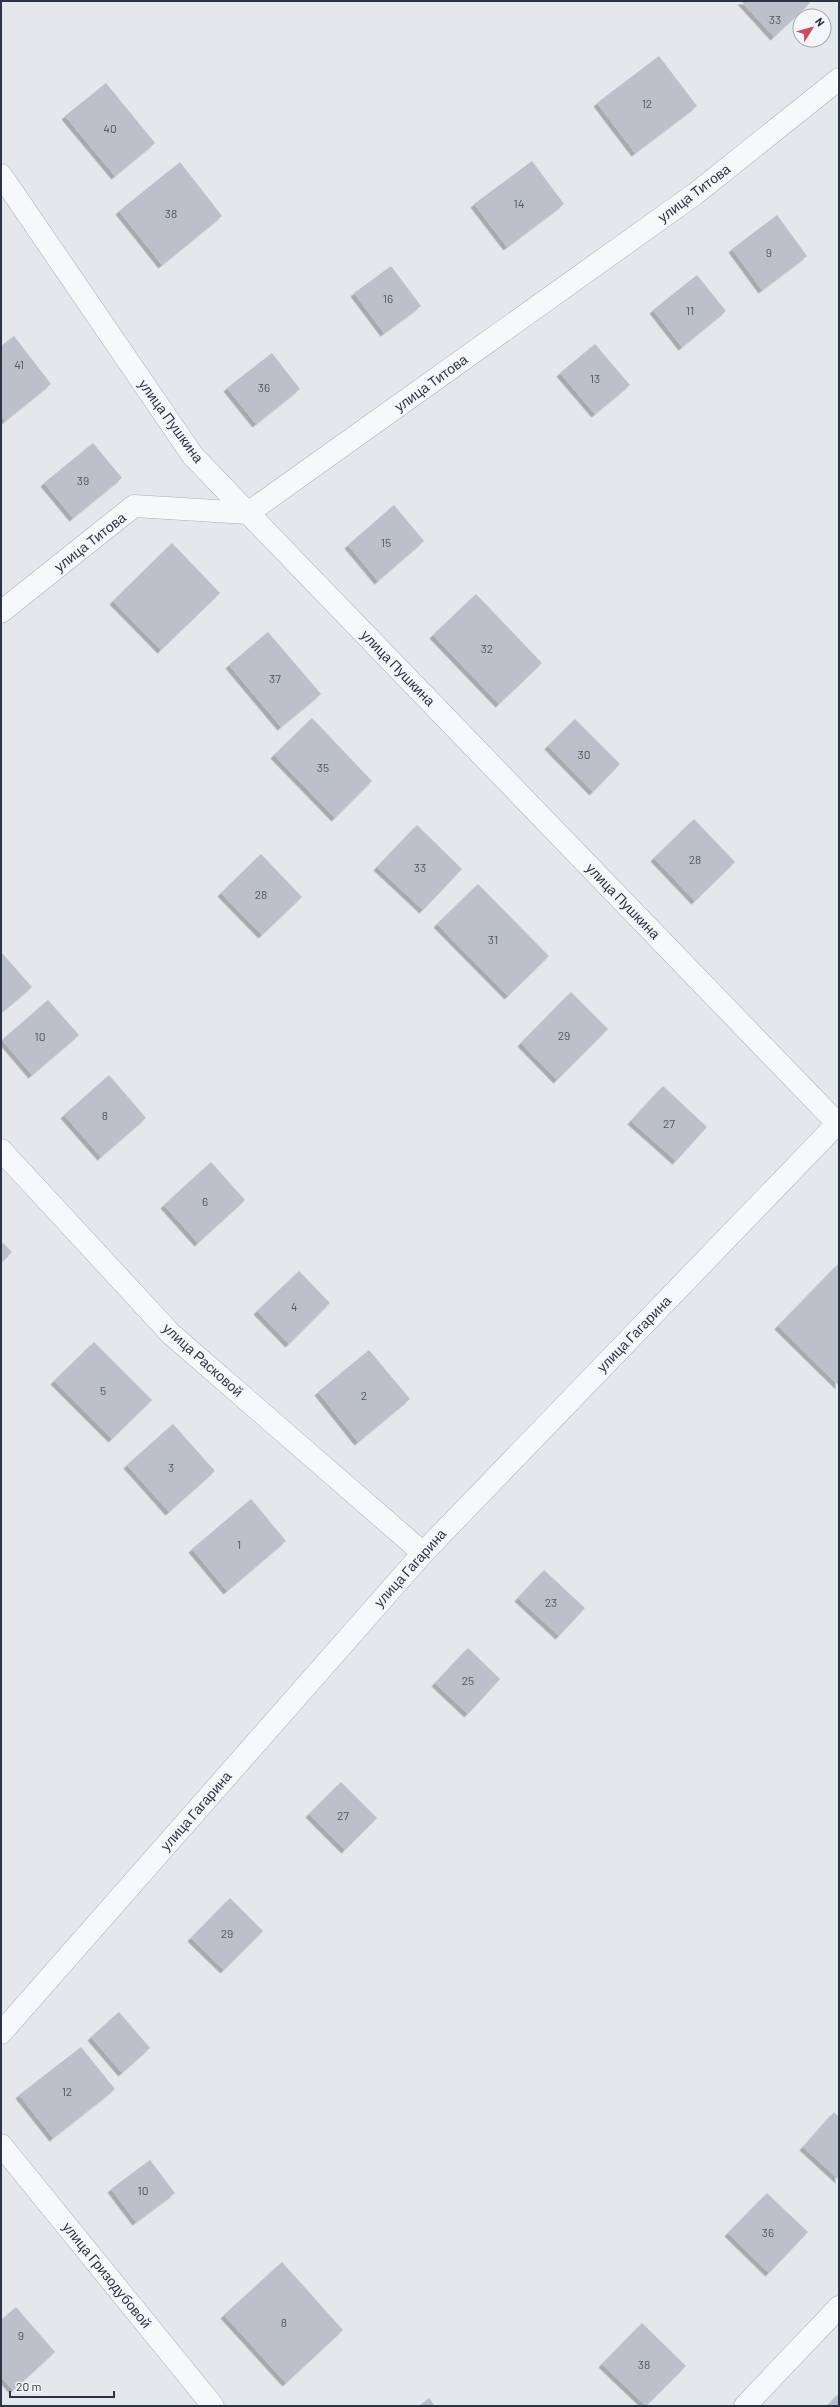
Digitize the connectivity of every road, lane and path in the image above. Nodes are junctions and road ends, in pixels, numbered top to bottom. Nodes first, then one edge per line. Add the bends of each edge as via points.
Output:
1 (839, 79) edge
2 (1, 175) edge
3 (248, 514) junction
4 (1, 612) edge
5 (838, 1124) edge
6 (1, 1150) edge
7 (423, 1553) junction
8 (1, 2033) edge
9 (1, 2145) edge
10 (839, 2307) edge
11 (213, 2406) edge
12 (745, 2406) edge

1 - 3 street, улица Титова via 695,194
2 - 3 street, улица Пушкина via 193,456
3 - 4 street, улица Титова via 134,506
3 - 5 street, улица Пушкина
5 - 7 street, улица Гагарина
6 - 7 street, улица Расковой via 171,1334
7 - 8 street, улица Гагарина
9 - 11 street, улица Гризодубовой
10 - 12 street

